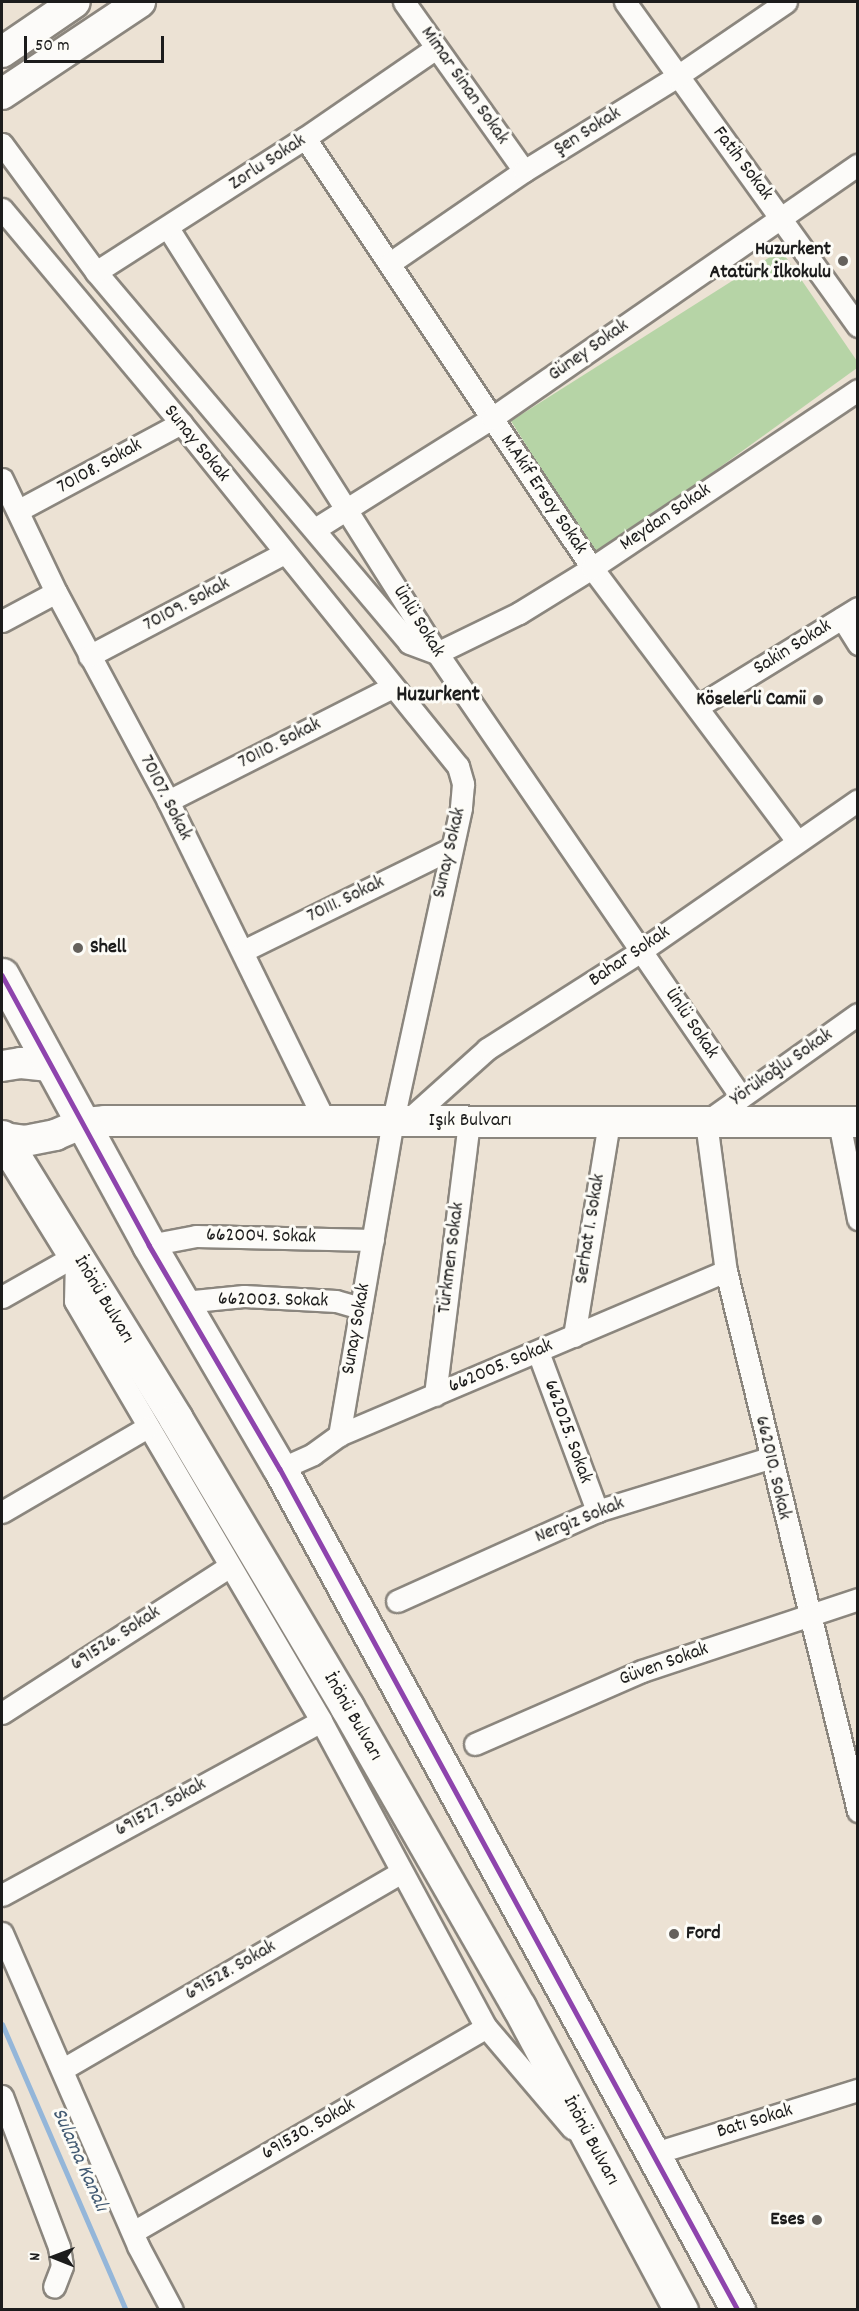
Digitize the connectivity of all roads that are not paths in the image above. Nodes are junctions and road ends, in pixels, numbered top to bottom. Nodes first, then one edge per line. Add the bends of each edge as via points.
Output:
1 (75, 2) edge
2 (140, 2) edge
3 (404, 2) edge
4 (625, 2) edge
5 (786, 2) edge
6 (436, 48) junction
7 (2, 52) edge
8 (676, 77) junction
9 (2, 94) edge
10 (305, 138) junction
11 (2, 144) edge
12 (858, 165) edge
13 (524, 171) junction
14 (2, 209) edge
15 (782, 218) junction
16 (168, 228) junction
17 (390, 263) junction
18 (96, 272) junction
19 (858, 326) edge
20 (858, 390) edge
21 (492, 418) junction
22 (181, 423) junction
23 (2, 479) edge
24 (348, 506) junction
25 (19, 510) junction
26 (315, 529) junction
27 (284, 554) junction
28 (592, 568) junction
29 (56, 592) junction
30 (850, 613) edge
31 (2, 621) edge
32 (858, 644) edge
33 (437, 653) junction
34 (89, 656) junction
35 (393, 687) junction
36 (697, 707) junction
37 (858, 800) edge
38 (168, 801) junction
39 (796, 840) junction
40 (450, 849) junction
41 (243, 951) junction
42 (641, 951) junction
43 (2, 975) edge
44 (858, 1014) edge
45 (2, 1066) edge
46 (52, 1066) junction
47 (741, 1097) junction
48 (324, 1120) junction
49 (400, 1120) junction
50 (469, 1121) junction
51 (609, 1122) junction
52 (706, 1122) junction
53 (848, 1122) edge
54 (83, 1123) junction
55 (2, 1138) edge
56 (858, 1219) edge
57 (373, 1240) junction
58 (150, 1245) junction
59 (76, 1255) junction
60 (726, 1271) junction
61 (2, 1297) edge
62 (184, 1302) junction
63 (361, 1308) junction
64 (574, 1336) junction
65 (538, 1352) junction
66 (435, 1395) junction
67 (146, 1428) junction
68 (339, 1435) junction
69 (769, 1458) junction
70 (280, 1469) junction
71 (597, 1511) junction
72 (2, 1512) edge
73 (230, 1566) junction
74 (858, 1599) edge
75 (397, 1601) dead end
76 (807, 1614) junction
77 (2, 1713) edge
78 (321, 1721) junction
79 (475, 1744) dead end
80 (858, 1811) edge
81 (400, 1873) junction
82 (2, 1894) edge
83 (2, 1933) edge
84 (486, 2027) junction
85 (63, 2069) junction
86 (858, 2090) edge
87 (2, 2096) edge
88 (652, 2154) junction
89 (605, 2167) junction
90 (133, 2232) junction
91 (54, 2288) dead end
92 (172, 2310) edge
93 (681, 2310) edge
94 (738, 2310) edge

1 - 7 main road
2 - 9 main road
3 - 6 street, Mimar Sinan Sokak
4 - 8 street, Fatih Sokak
5 - 8 street, Şen Sokak
6 - 10 street, Zorlu Sokak
6 - 13 street, Mimar Sinan Sokak
8 - 13 street, Şen Sokak
8 - 15 street, Fatih Sokak
10 - 16 street, Zorlu Sokak
10 - 17 street, M.Akif Ersoy Sokak
11 - 18 street, Sunay Sokak
12 - 15 street, Güney Sokak
13 - 17 street, Şen Sokak
14 - 22 street, Sunay Sokak
15 - 19 street, Fatih Sokak
15 - 21 street, Güney Sokak
16 - 18 street, Zorlu Sokak
16 - 24 street, Ünlü Sokak
17 - 21 street, M.Akif Ersoy Sokak
18 - 26 street, Sunay Sokak
20 - 28 street, Meydan Sokak
21 - 24 street, Güney Sokak
21 - 28 street, M.Akif Ersoy Sokak
22 - 25 street, 70108. Sokak
22 - 27 street, Sunay Sokak
23 - 25 street, 70107. Sokak
24 - 26 street, Güney Sokak
24 - 33 street, Ünlü Sokak
25 - 29 street, 70107. Sokak
26 - 33 street, Sunay Sokak via 409,643
27 - 34 street, 70109. Sokak
27 - 35 street, Sunay Sokak
28 - 33 street, Meydan Sokak via 519,613
28 - 36 street, M.Akif Ersoy Sokak
29 - 31 street
29 - 34 street, 70107. Sokak
30 - 32 street
30 - 36 street, Sakin Sokak
33 - 42 street, Ünlü Sokak
34 - 38 street, 70107. Sokak
35 - 38 street, 70110. Sokak
35 - 40 street, Sunay Sokak via 458,766 463,784 461,807
36 - 39 street, M.Akif Ersoy Sokak
37 - 39 street, Bahar Sokak
38 - 41 street, 70107. Sokak
39 - 42 street, Bahar Sokak
40 - 41 street, 70111. Sokak
40 - 49 street, Sunay Sokak
41 - 48 street, 70107. Sokak
42 - 47 street, Ünlü Sokak
42 - 49 street, Bahar Sokak via 487,1049
43 - 46 highway
44 - 47 street, Yörükoğlu Sokak
45 - 46 main road
46 - 54 highway
47 - 52 street, Yörükoğlu Sokak
48 - 49 main road, Işık Bulvarı
48 - 54 main road, Işık Bulvarı
49 - 50 main road, Işık Bulvarı
49 - 57 street, Sunay Sokak
50 - 51 main road, Işık Bulvarı
50 - 66 street, Türkmen Sokak
51 - 52 main road, Işık Bulvarı
51 - 64 street, Serhat 1. Sokak
52 - 53 main road, Işık Bulvarı
52 - 60 street, 662010. Sokak
53 - 56 street
54 - 55 main road via 55,1135 25,1141
54 - 58 highway
55 - 59 highway, İnönü Bulvarı
57 - 58 street, 662004. Sokak via 196,1236
57 - 63 street, Sunay Sokak
58 - 62 highway
59 - 61 street
59 - 67 street via 75,1301
59 - 89 highway, İnönü Bulvarı via 347,1707
60 - 64 street, 662005. Sokak
60 - 69 street, 662010. Sokak
62 - 63 street, 662003. Sokak via 243,1296 336,1301
62 - 70 highway
63 - 68 street, Sunay Sokak
64 - 65 street, 662005. Sokak
65 - 66 street, 662005. Sokak
65 - 71 street, 662025. Sokak
66 - 68 street, 662005. Sokak
67 - 72 street
67 - 73 street
68 - 70 street, 662005. Sokak via 313,1454
69 - 71 street, Nergiz Sokak
69 - 76 street, 662010. Sokak
70 - 88 highway
71 - 75 street, Nergiz Sokak
73 - 77 street, 691526. Sokak
73 - 78 street
74 - 76 street, Güven Sokak
76 - 79 street, Güven Sokak via 642,1671
76 - 80 street, 662010. Sokak
78 - 81 street
78 - 82 street, 691527. Sokak
81 - 84 street
81 - 85 street, 691528. Sokak
83 - 85 street
84 - 89 street
84 - 90 street, 691530. Sokak
85 - 90 street
86 - 88 street, Batı Sokak
87 - 91 street via 59,2247 62,2266
88 - 94 highway
89 - 93 highway, İnönü Bulvarı
90 - 92 street

